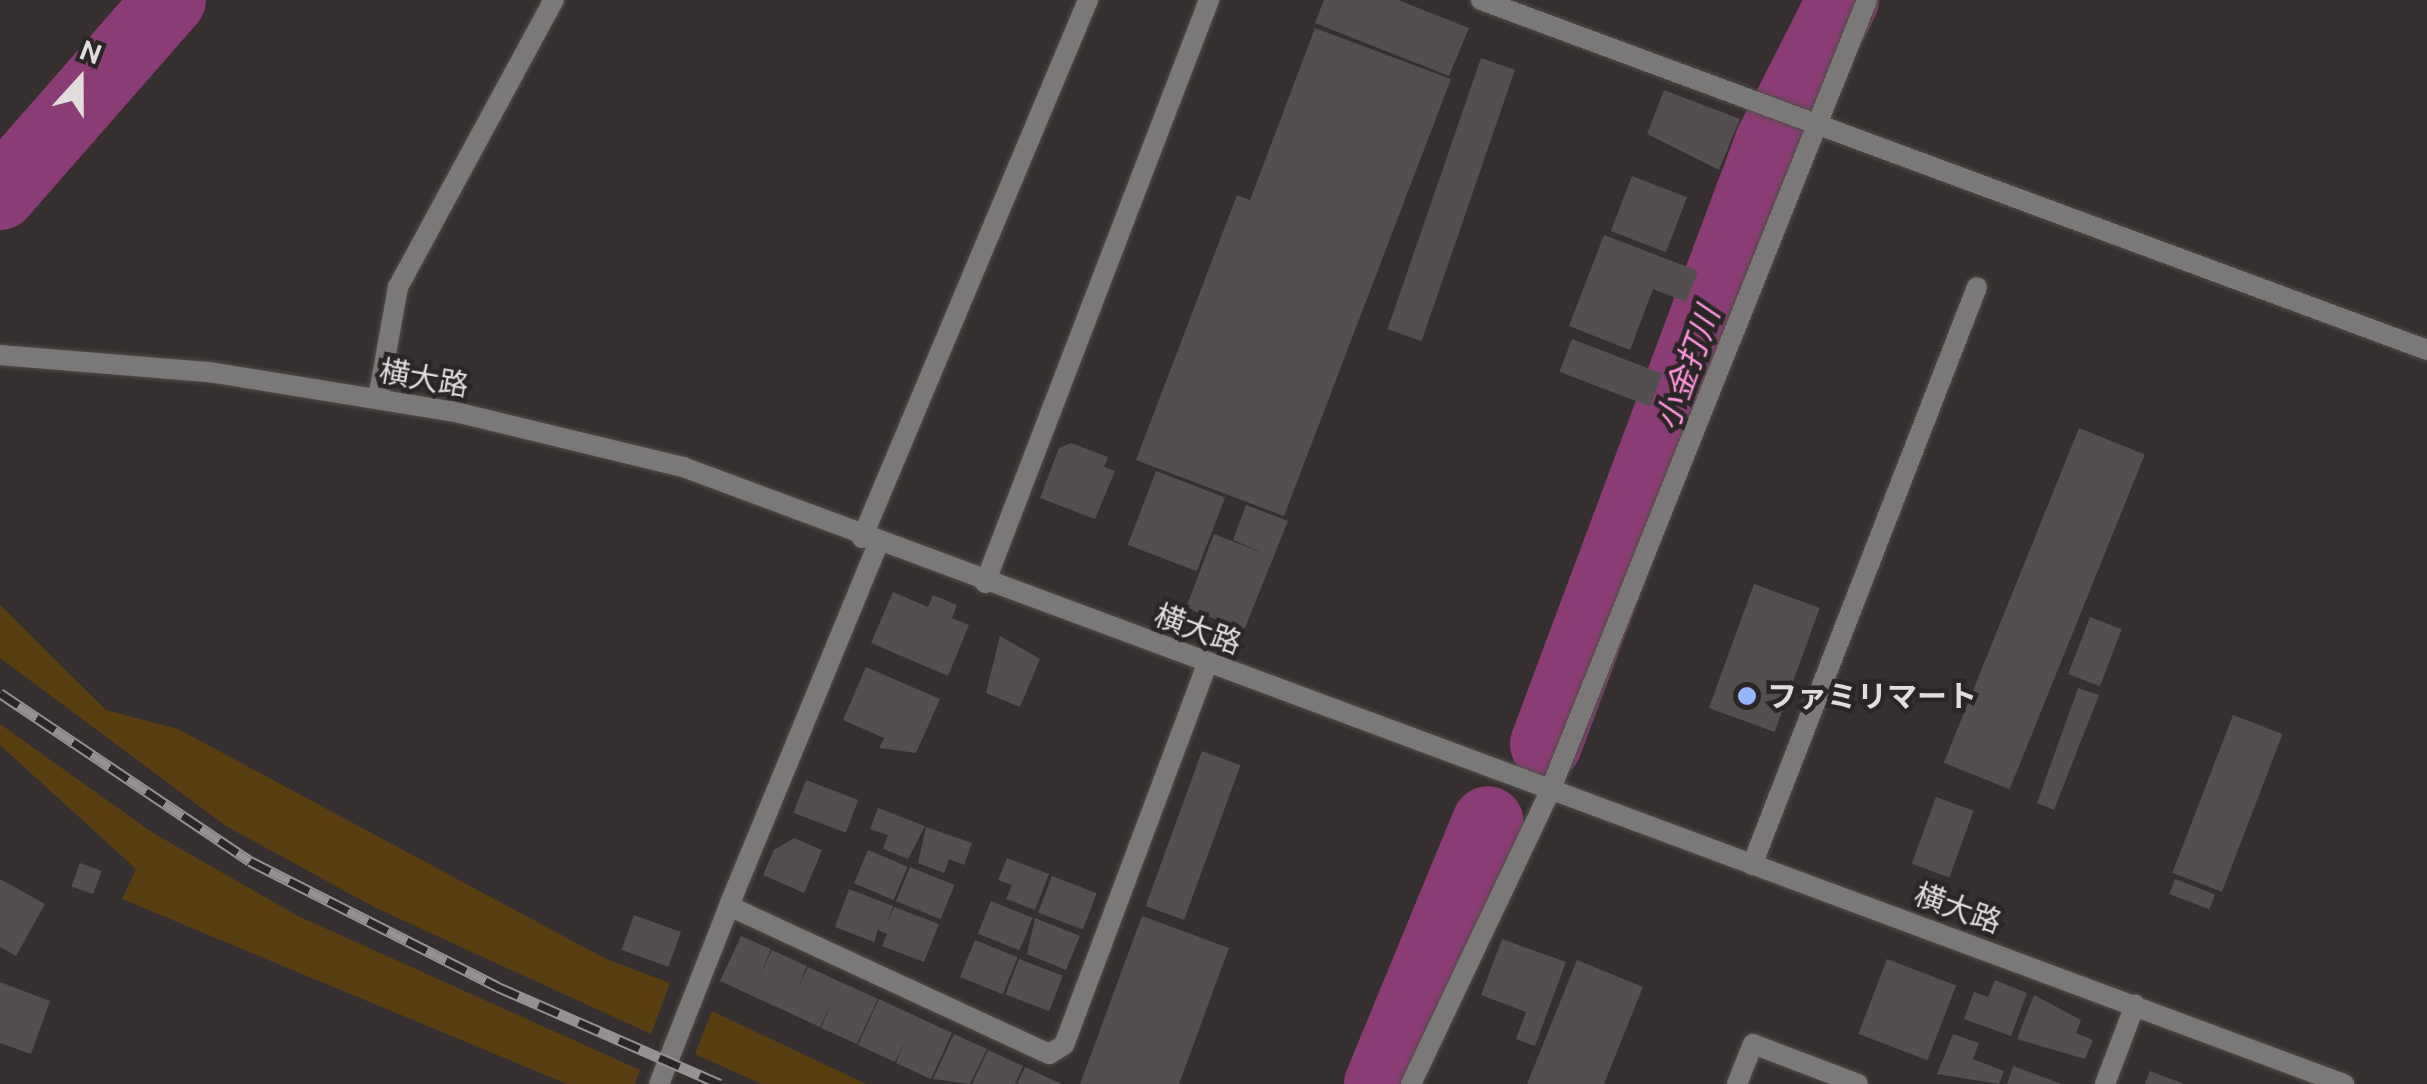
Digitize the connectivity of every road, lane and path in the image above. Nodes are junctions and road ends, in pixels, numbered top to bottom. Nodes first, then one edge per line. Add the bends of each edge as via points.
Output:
1 (554, 0) edge
2 (1088, 0) edge
3 (1210, 0) edge
4 (1481, 0) edge
5 (1867, 0) edge
6 (1824, 124) junction
7 (1978, 286) dead end
8 (2427, 350) edge
9 (0, 355) edge
10 (378, 399) junction
11 (870, 541) junction
12 (985, 582) junction
13 (1207, 665) junction
14 (1550, 792) junction
15 (1752, 865) junction
16 (729, 906) junction
17 (2136, 1005) junction
18 (659, 1084) edge
19 (1411, 1084) edge
20 (1737, 1084) edge
21 (1858, 1084) edge
22 (2105, 1084) edge
23 (2344, 1084) edge

1 - 10 street via 398,287
2 - 11 street
3 - 12 street
4 - 6 street
5 - 6 street
6 - 8 street
6 - 14 street
7 - 15 street
9 - 10 street, 横大路 via 210,372
10 - 11 street, 横大路 via 683,468
11 - 12 street, 横大路
11 - 16 street
12 - 13 street, 横大路
13 - 14 street, 横大路
13 - 16 street via 1064,1044 1048,1054
14 - 15 street, 横大路
14 - 19 street
15 - 17 street, 横大路
16 - 18 street
17 - 22 street
17 - 23 street, 横大路
20 - 21 street via 1753,1044

